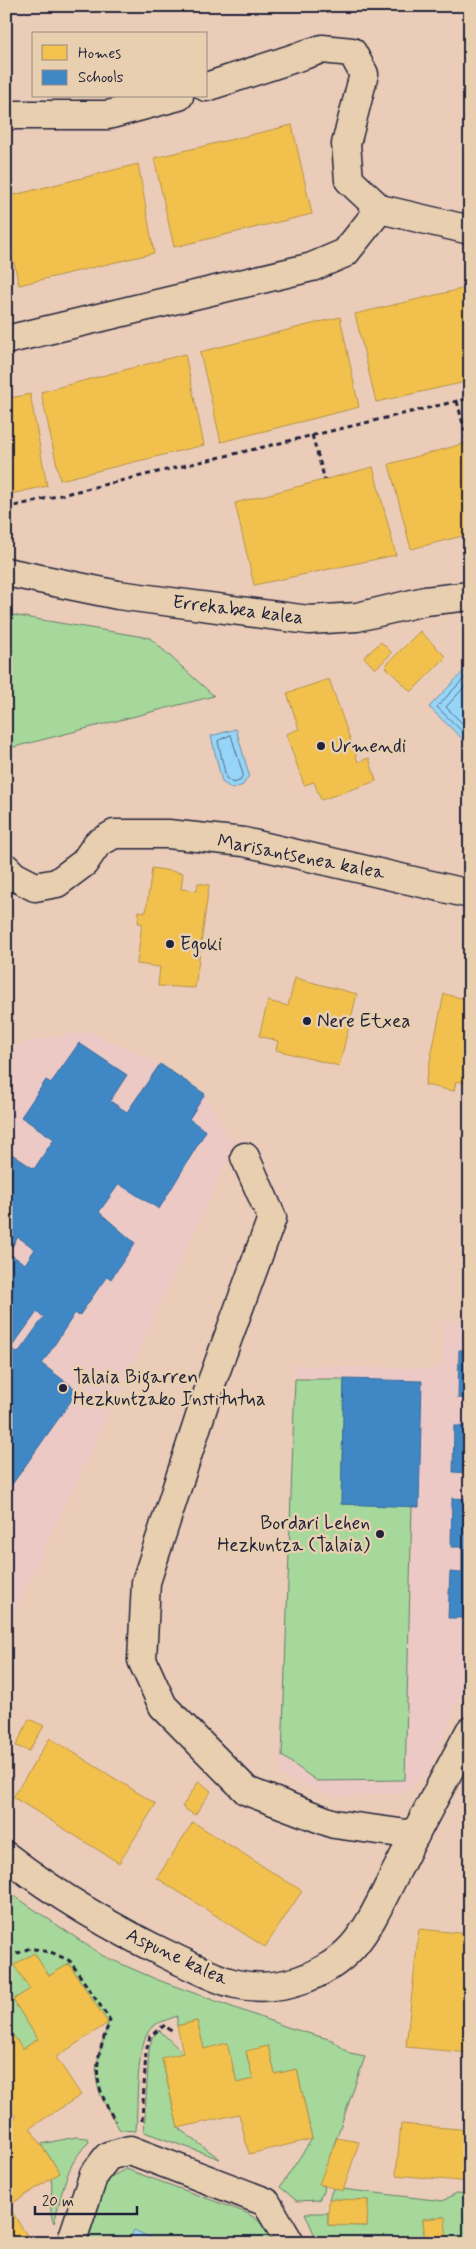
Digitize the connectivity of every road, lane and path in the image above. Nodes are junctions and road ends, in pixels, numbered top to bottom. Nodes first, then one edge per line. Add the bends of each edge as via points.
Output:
1 (208, 86) edge
2 (172, 98) edge
3 (6, 115) edge
4 (380, 209) junction
5 (470, 230) edge
6 (6, 340) edge
7 (470, 398) edge
8 (457, 401) junction
9 (312, 435) junction
10 (468, 443) edge
11 (325, 480) dead end
12 (6, 508) edge
13 (6, 572) edge
14 (470, 596) edge
15 (6, 868) edge
16 (470, 894) edge
17 (245, 1157) dead end
18 (470, 1731) edge
19 (415, 1835) junction
20 (6, 1856) edge
21 (6, 1967) edge
22 (173, 2033) dead end
23 (116, 2123) dead end
24 (142, 2127) dead end
25 (60, 2242) edge
26 (290, 2243) edge

1 - 4 street via 322,49 352,52 364,74 346,144 349,180
2 - 3 street via 108,115
4 - 5 street
4 - 6 street via 345,253 312,266
7 - 8 path
8 - 9 path
8 - 10 path
9 - 11 path
9 - 12 path
13 - 14 street, Errekabea kalea via 118,594 309,620 357,617 425,601
15 - 16 street, Marisantsenea kalea via 35,887 57,883 84,863 97,844 114,834 168,834 244,842
17 - 19 street via 272,1218 207,1396 146,1582 142,1660 163,1706 248,1791 334,1824
18 - 19 street, Aspune kalea
19 - 20 street, Aspune kalea via 365,1930 352,1946 320,1972 273,1986 237,1984 216,1978 132,1938 53,1892
21 - 23 path via 11,1956 30,1948 70,1961 110,2020 96,2076
22 - 24 path via 165,2025 150,2036 146,2052
25 - 26 street via 94,2174 108,2156 130,2150 266,2202

